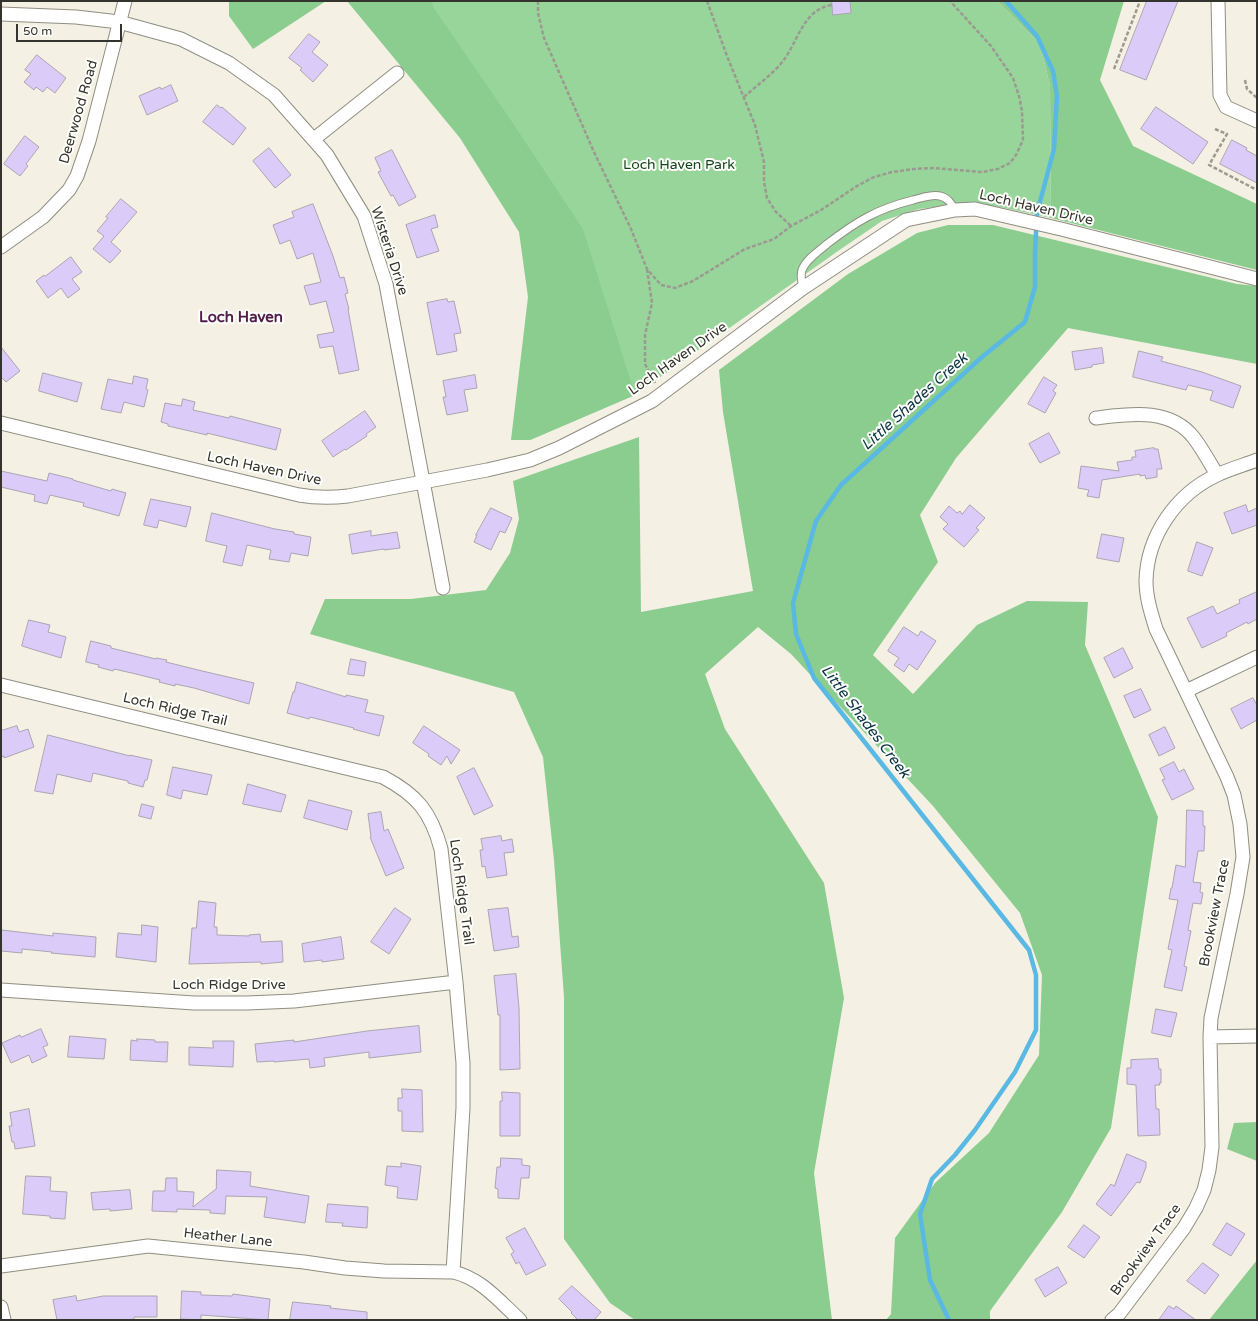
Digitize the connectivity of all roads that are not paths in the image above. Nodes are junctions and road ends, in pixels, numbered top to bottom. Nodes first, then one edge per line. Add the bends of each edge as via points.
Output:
1 (125, 1) edge
2 (1218, 1) edge
3 (1, 14) edge
4 (120, 22) junction
5 (397, 74) dead end
6 (1257, 121) edge
7 (314, 139) junction
8 (955, 210) junction
9 (1, 247) edge
10 (1257, 279) edge
11 (803, 288) junction
12 (1096, 418) dead end
13 (1, 423) edge
14 (1257, 460) edge
15 (1217, 475) junction
16 (422, 482) junction
17 (443, 588) dead end
18 (1257, 657) edge
19 (1, 685) edge
20 (1186, 691) junction
21 (456, 982) junction
22 (1, 990) edge
23 (1210, 1036) junction
24 (1257, 1036) edge
25 (1, 1266) edge
26 (453, 1272) junction
27 (1, 1307) edge
28 (4, 1320) edge
29 (520, 1320) edge
30 (1112, 1320) edge

1 - 4 street, Deerwood Road
2 - 6 street via 1220,95 1226,107
3 - 4 street, Wisteria Drive via 76,17
4 - 7 street, Wisteria Drive via 181,39 229,63 274,95
4 - 9 street, Deerwood Road via 89,141 77,176 69,190 43,217
5 - 7 street
7 - 16 street, Wisteria Drive via 327,155 364,216 386,284
8 - 10 street, Loch Haven Drive via 975,209
8 - 11 street, Loch Haven Drive via 906,220
8 - 11 lane via 948,199 930,196 891,205 869,215 843,232 807,262 802,271
11 - 16 street, Loch Haven Drive via 652,401 600,428 530,460
12 - 15 street via 1134,413 1152,415 1180,425 1193,437
13 - 16 street, Loch Haven Drive via 319,498 348,496
14 - 15 street, Brookview Trace
15 - 20 street, Brookview Trace via 1197,486 1171,512 1150,551 1147,586 1152,615
16 - 17 street, Wisteria Drive
18 - 20 street
19 - 21 street, Loch Ridge Trail via 370,773 397,784 419,803 429,815 437,832
20 - 23 street, Brookview Trace via 1228,777 1237,807 1242,843 1242,869 1214,1000
21 - 22 street, Loch Ridge Drive via 294,1001 247,1003 194,1003
21 - 26 street, Loch Ridge Trail via 461,1030 463,1108
23 - 24 street
23 - 30 street, Brookview Trace via 1212,1147 1204,1190 1184,1228
25 - 26 street, Heather Lane via 148,1246 345,1268
26 - 29 street via 478,1281
27 - 28 street

